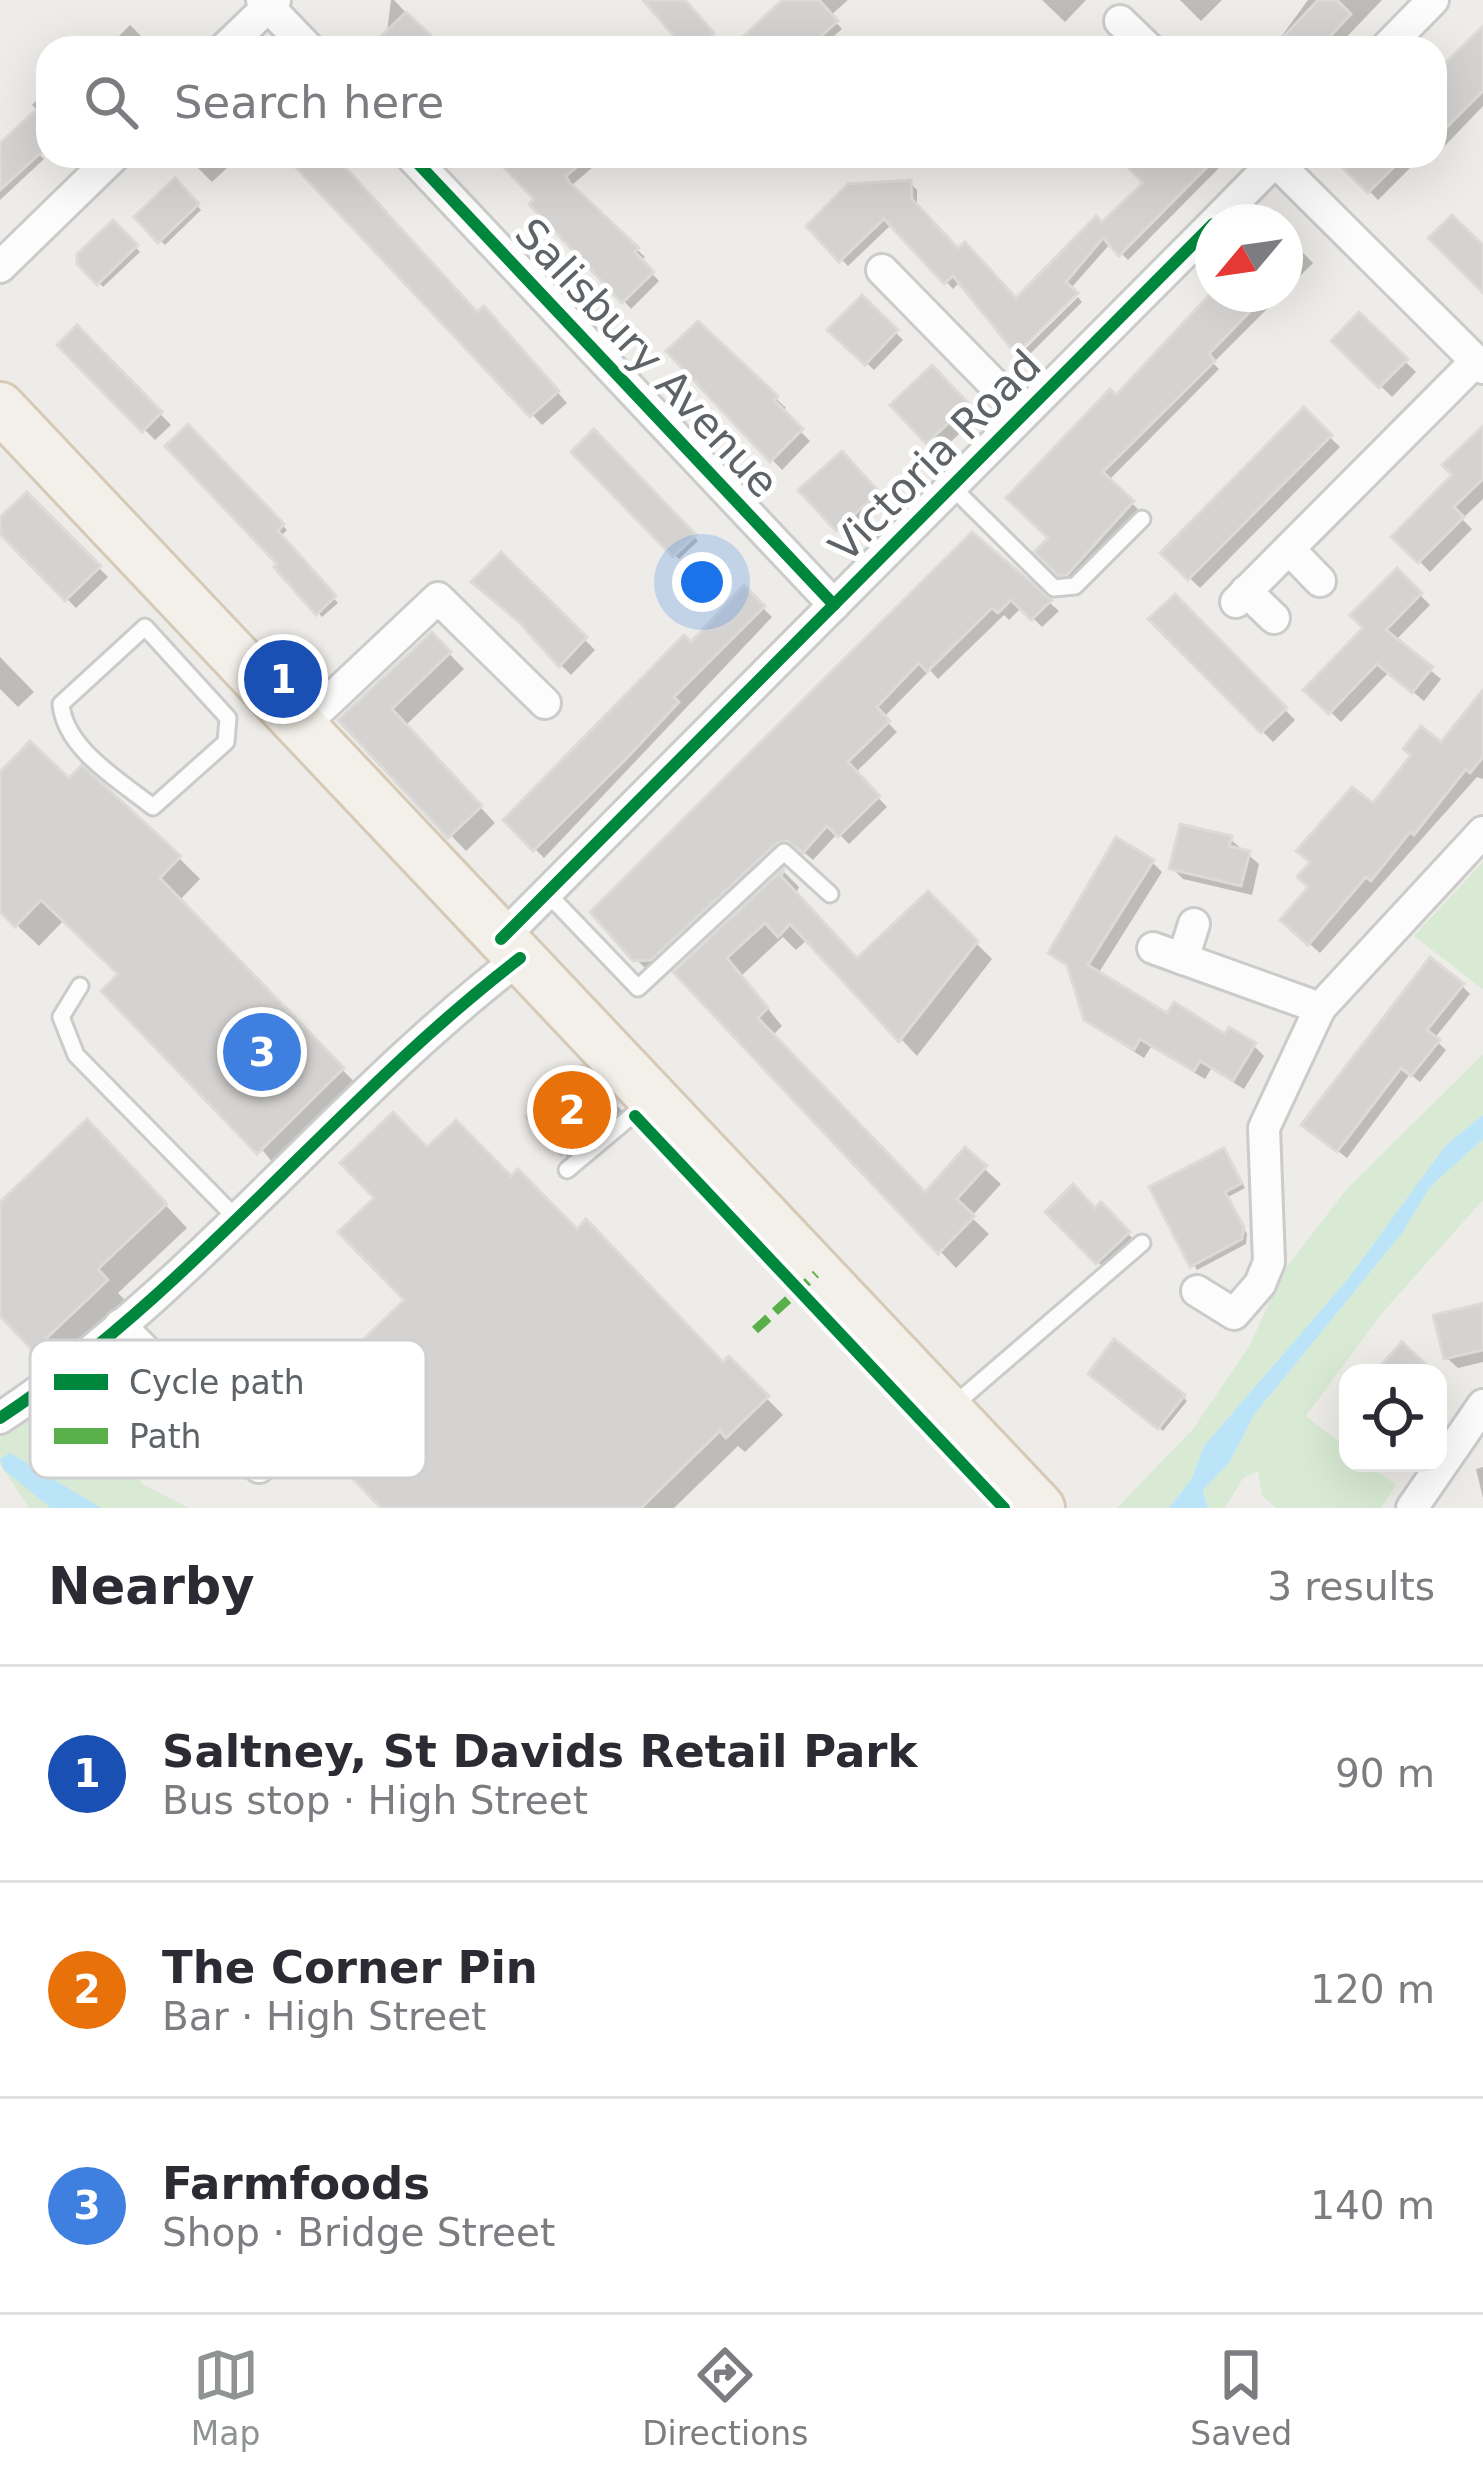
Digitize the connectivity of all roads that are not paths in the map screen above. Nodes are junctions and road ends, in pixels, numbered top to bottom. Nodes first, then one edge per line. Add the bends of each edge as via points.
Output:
1 (1433, 0) edge
2 (268, 2) edge
3 (1120, 21) dead end
4 (236, 36) edge
5 (298, 36) edge
6 (1136, 36) edge
7 (1398, 36) edge
8 (102, 168) edge
9 (422, 168) edge
10 (1263, 168) edge
11 (1278, 168) edge
12 (1231, 204) edge
13 (1195, 242) edge
14 (0, 267) edge
15 (882, 270) dead end
16 (1479, 365) edge
17 (1024, 414) junction
18 (7, 429) edge
19 (953, 488) junction
20 (1142, 519) dead end
21 (1289, 549) junction
22 (1320, 581) dead end
23 (834, 605) junction
24 (1274, 618) dead end
25 (207, 662) junction
26 (545, 703) dead end
27 (300, 728) junction
28 (1483, 832) edge
29 (547, 893) junction
30 (830, 895) dead end
31 (1194, 924) dead end
32 (511, 949) junction
33 (1153, 949) dead end
34 (1183, 959) junction
35 (80, 986) dead end
36 (1320, 1008) junction
37 (652, 1097) junction
38 (567, 1170) dead end
39 (240, 1222) junction
40 (1142, 1244) dead end
41 (1197, 1291) dead end
42 (119, 1325) junction
43 (102, 1340) edge
44 (134, 1340) edge
45 (933, 1396) junction
46 (30, 1398) edge
47 (1483, 1405) edge
48 (0, 1418) edge
49 (1040, 1508) edge
50 (1412, 1508) edge

1 - 7 street
2 - 4 street
2 - 5 street
3 - 6 street
8 - 14 street
9 - 23 street, Salisbury Avenue
10 - 12 street, Victoria Road
11 - 16 street
13 - 17 street, Victoria Road
15 - 17 street
16 - 21 street
17 - 19 street, Victoria Road
18 - 25 main road
19 - 20 lane via 1054,588 1076,586
19 - 23 street, Victoria Road
21 - 22 street
21 - 24 street via 1241,596
23 - 29 street, Victoria Road
25 - 25 lane via 228,718 226,742 153,807 63,724 61,704 145,627
25 - 27 main road
26 - 27 street via 438,598
27 - 32 main road
28 - 36 street
29 - 30 lane via 638,988 784,852
29 - 32 street, Victoria Road
31 - 34 street
32 - 37 main road
32 - 39 street, Victoria Road
33 - 34 street
34 - 36 street
35 - 39 lane via 61,1017 76,1055
36 - 41 street via 1264,1128 1269,1262 1260,1284 1234,1314
37 - 38 lane
37 - 45 main road
39 - 42 street, Victoria Road
40 - 45 lane
42 - 43 street, Victoria Road
42 - 44 street
45 - 49 main road
46 - 48 street, Victoria Road
47 - 50 street

